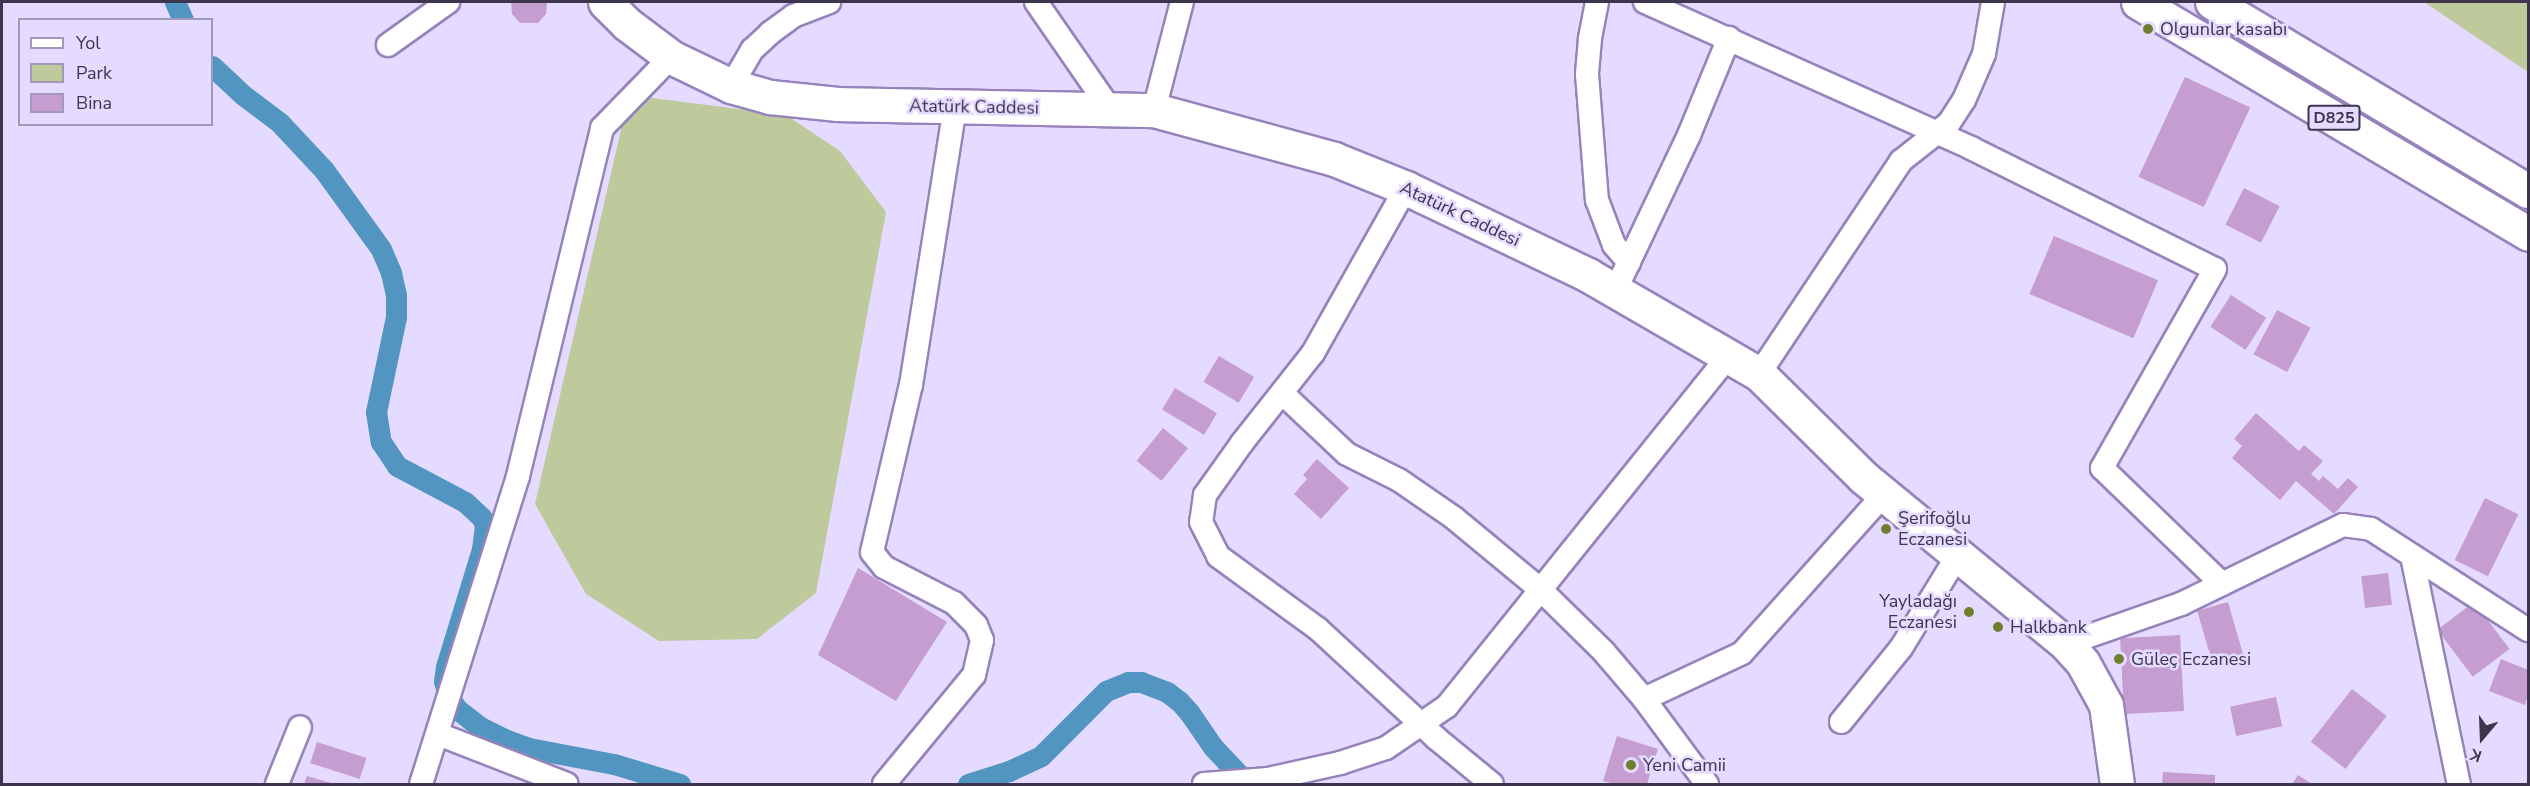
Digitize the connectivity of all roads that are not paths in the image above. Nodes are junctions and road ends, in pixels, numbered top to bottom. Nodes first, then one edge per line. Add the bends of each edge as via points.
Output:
1 (448, 2) edge
2 (606, 2) edge
3 (829, 2) edge
4 (1036, 2) edge
5 (1182, 2) edge
6 (1597, 2) edge
7 (1645, 2) edge
8 (1993, 2) edge
9 (2138, 2) edge
10 (2212, 2) edge
11 (1729, 38) junction
12 (387, 45) dead end
13 (671, 57) junction
14 (731, 86) junction
15 (955, 107) junction
16 (1110, 109) junction
17 (1154, 110) junction
18 (1936, 132) junction
19 (1406, 188) junction
20 (2529, 191) edge
21 (2529, 234) edge
22 (1622, 276) junction
23 (1728, 357) junction
24 (1759, 374) junction
25 (1282, 393) junction
26 (1884, 494) junction
27 (1958, 555) junction
28 (2412, 556) junction
29 (2222, 584) junction
30 (1541, 590) junction
31 (2529, 630) edge
32 (2066, 644) junction
33 (1644, 699) junction
34 (1841, 722) dead end
35 (1422, 725) junction
36 (300, 727) dead end
37 (438, 734) junction
38 (278, 784) edge
39 (421, 784) edge
40 (567, 784) edge
41 (884, 784) edge
42 (1216, 784) edge
43 (1492, 784) edge
44 (1707, 784) edge
45 (2117, 784) edge
46 (2459, 784) edge

1 - 12 street
2 - 13 main road, Atatürk Caddesi via 627,24
3 - 14 street via 793,16 770,33 752,50
4 - 16 street
5 - 17 street
6 - 22 street via 1587,74 1596,200
7 - 11 street
8 - 18 street via 1990,32 1976,75 1949,123
9 - 21 main road, D825
10 - 20 main road, D825
11 - 18 street
11 - 22 street via 1689,135
13 - 14 main road, Atatürk Caddesi
13 - 37 street via 602,128 518,476
14 - 15 main road, Atatürk Caddesi via 805,103
15 - 16 main road, Atatürk Caddesi
15 - 41 street via 911,385 872,552 884,567 954,603 976,625 982,639 974,675
16 - 17 main road, Atatürk Caddesi
17 - 19 main road, Atatürk Caddesi via 1334,159
18 - 24 street via 1901,161
18 - 29 street via 2215,269 2102,468
19 - 22 main road, Atatürk Caddesi via 1588,275
19 - 25 street via 1313,353
22 - 23 main road, Atatürk Caddesi
23 - 24 main road, Atatürk Caddesi
23 - 30 street
24 - 26 main road, Atatürk Caddesi
25 - 30 street via 1347,454 1399,480 1455,518
25 - 35 street via 1205,495 1200,522 1218,556 1318,629
26 - 27 main road, Atatürk Caddesi
26 - 33 street via 1742,653
27 - 32 main road, Atatürk Caddesi
27 - 34 street via 1901,648
28 - 29 street via 2372,530 2343,525
28 - 31 street
28 - 46 street
29 - 32 street via 2181,604
30 - 33 street via 1604,652
30 - 35 street via 1447,706
32 - 45 main road, Atatürk Caddesi via 2083,663 2106,705
33 - 44 street
35 - 42 street via 1386,747 1340,763 1268,779
35 - 43 street
36 - 38 street
37 - 39 street
37 - 40 street

